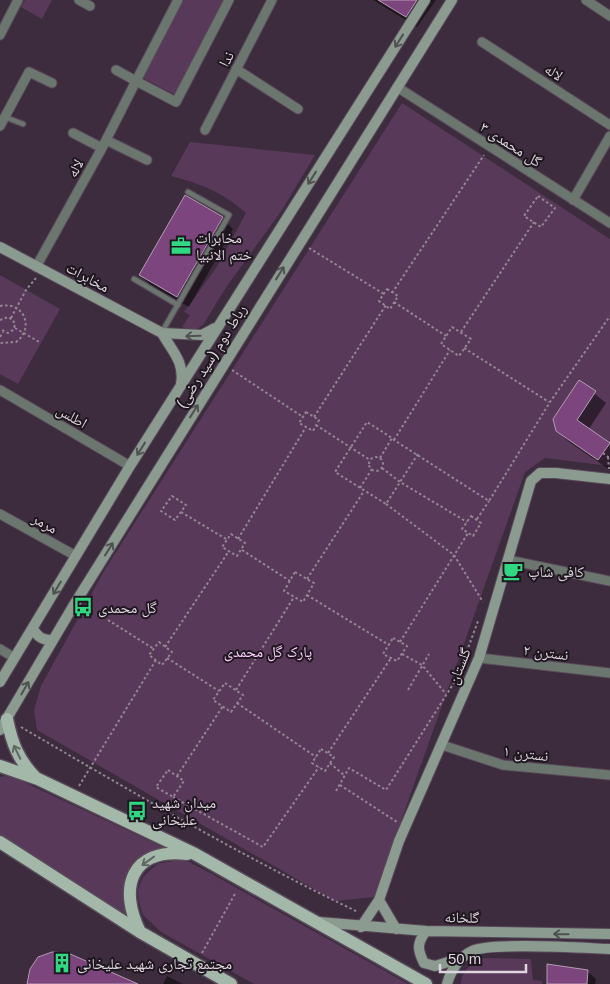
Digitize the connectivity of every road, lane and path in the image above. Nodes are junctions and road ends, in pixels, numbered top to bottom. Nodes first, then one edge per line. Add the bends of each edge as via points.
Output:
1 (18, 0) edge
2 (79, 0) edge
3 (178, 0) edge
4 (229, 0) edge
5 (272, 0) edge
6 (425, 0) edge
7 (452, 0) edge
8 (586, 0) edge
9 (90, 6) dead end
10 (610, 16) edge
11 (0, 35) edge
12 (482, 42) dead end
13 (236, 69) junction
14 (116, 70) dead end
15 (136, 81) junction
16 (52, 83) dead end
17 (397, 87) junction
18 (298, 109) dead end
19 (5, 116) junction
20 (23, 124) dead end
21 (610, 124) edge
22 (0, 126) edge
23 (205, 130) dead end
24 (73, 133) dead end
25 (610, 136) edge
26 (104, 144) junction
27 (483, 156) dead end
28 (147, 160) dead end
29 (188, 192) dead end
30 (573, 200) junction
31 (534, 222) junction
32 (610, 223) edge
33 (0, 247) edge
34 (310, 248) dead end
35 (40, 269) junction
36 (134, 279) dead end
37 (392, 293) junction
38 (384, 294) junction
39 (394, 302) junction
40 (178, 305) junction
41 (386, 305) junction
42 (0, 306) edge
43 (16, 308) junction
44 (610, 316) edge
45 (11, 318) junction
46 (0, 320) edge
47 (220, 323) junction
48 (14, 328) junction
49 (0, 329) edge
50 (3, 332) junction
51 (461, 332) junction
52 (162, 333) junction
53 (24, 334) junction
54 (446, 336) junction
55 (0, 337) edge
56 (0, 343) edge
57 (41, 343) dead end
58 (464, 348) junction
59 (450, 350) junction
60 (232, 370) dead end
61 (180, 386) junction
62 (0, 390) edge
63 (550, 402) junction
64 (303, 417) junction
65 (314, 417) junction
66 (316, 425) junction
67 (306, 427) junction
68 (393, 439) junction
69 (350, 448) junction
70 (603, 453) dead end
71 (418, 454) junction
72 (610, 454) edge
73 (380, 458) junction
74 (370, 460) junction
75 (130, 466) junction
76 (382, 468) junction
77 (372, 469) junction
78 (610, 478) edge
79 (400, 482) junction
80 (360, 488) junction
81 (364, 491) junction
82 (489, 501) junction
83 (386, 504) junction
84 (181, 512) junction
85 (0, 514) edge
86 (476, 520) junction
87 (467, 522) junction
88 (468, 533) junction
89 (238, 539) junction
90 (227, 540) junction
91 (241, 549) junction
92 (228, 551) junction
93 (454, 555) junction
94 (76, 556) junction
95 (508, 560) junction
96 (308, 579) junction
97 (290, 581) junction
98 (610, 581) edge
99 (307, 595) junction
100 (294, 597) junction
101 (484, 604) dead end
102 (481, 612) dead end
103 (108, 620) dead end
104 (33, 629) junction
105 (52, 640) junction
106 (400, 642) junction
107 (389, 644) junction
108 (165, 647) junction
109 (0, 649) edge
110 (154, 649) junction
111 (402, 654) junction
112 (430, 654) dead end
113 (15, 658) junction
114 (167, 658) junction
115 (391, 658) junction
116 (478, 658) junction
117 (156, 660) junction
118 (422, 665) junction
119 (610, 673) edge
120 (0, 682) edge
121 (236, 690) junction
122 (408, 690) dead end
123 (219, 692) junction
124 (446, 695) junction
125 (237, 703) junction
126 (223, 706) junction
127 (7, 719) junction
128 (0, 730) edge
129 (442, 746) junction
130 (328, 753) junction
131 (316, 757) junction
132 (330, 763) junction
133 (0, 766) edge
134 (319, 767) junction
135 (89, 768) junction
136 (610, 775) edge
137 (177, 776) junction
138 (345, 776) junction
139 (38, 779) junction
140 (340, 785) junction
141 (336, 791) dead end
142 (73, 797) junction
143 (173, 798) junction
144 (405, 827) junction
145 (0, 842) edge
146 (195, 854) junction
147 (242, 881) junction
148 (379, 900) junction
149 (367, 917) junction
150 (315, 922) junction
151 (361, 927) junction
152 (396, 929) junction
153 (426, 931) junction
154 (140, 932) junction
155 (610, 934) edge
156 (610, 949) edge
157 (461, 958) junction
158 (196, 964) junction
159 (231, 984) edge
160 (426, 984) edge
161 (447, 984) edge

1 - 11 street
2 - 9 street
3 - 15 street, لاله
4 - 15 street via 176,102
5 - 13 street, ندا
6 -> 47 main road, رباط دوم (سید رضی)
7 - 17 main road, رباط دوم (سید رضی)
8 - 10 street
12 - 21 street, لاله
13 - 18 street
13 - 23 street, ندا
14 - 15 street
15 - 26 street, لاله
16 - 19 street via 29,72
17 - 30 street, گل محمدی ۳
105 -> 17 main road, رباط دوم (سید رضی)
19 - 20 lane
19 - 22 street
24 - 26 street
25 - 30 street
26 - 28 street
26 - 35 street, لاله
27 - 37 path
29 - 40 lane via 228,215
30 - 32 street, گل محمدی ۳
31 - 31 path via 524,216 538,196 555,208 541,227
31 - 51 path
33 - 35 main road, مخابرات
34 - 38 path
35 - 43 path
35 - 52 main road, مخابرات
36 - 40 lane
37 - 38 path via 387,289
37 - 39 path via 398,296
38 - 41 path via 379,301
39 - 41 path via 390,308
39 - 54 path
40 - 52 lane
41 - 65 path
42 - 43 path
43 - 45 path
43 - 53 path via 26,320
44 - 63 path
45 - 46 path
45 - 48 path
47 -> 52 main road via 202,335
47 - 61 main road, رباط دوم (سید رضی)
48 - 50 path via 8,333
48 - 53 path
49 - 50 path
50 - 55 path
51 - 54 path via 452,327
51 - 58 path via 470,339
52 - 61 main road via 181,363
53 - 56 path via 16,342
53 - 57 path
54 - 59 path via 441,344
58 - 59 path via 459,356
58 - 63 path
59 - 68 path
60 - 64 path
61 -> 75 main road, رباط دوم (سید رضی)
62 - 75 street, اطلس
63 - 82 path
64 - 65 path via 306,412
64 - 67 path via 299,423
65 - 66 path via 319,420
66 - 67 path via 313,431
66 - 69 path
67 - 89 path
68 - 69 path via 367,422
68 - 71 path
68 - 73 path
69 - 74 path
69 - 80 path via 335,472
70 - 72 path
71 - 79 path
71 - 82 path
73 - 74 path
73 - 76 path
74 - 77 path
75 - 94 main road, رباط دوم (سید رضی)
76 - 77 path
76 - 79 path
77 - 80 path
78 - 95 main road, گلستان via 540,473 531,481
79 - 83 path
79 - 87 path
80 - 81 path
81 - 83 path
81 - 96 path
82 - 86 path
83 - 93 path
84 - 84 path via 175,520 161,511 172,496 186,505
84 - 90 path
85 - 94 street, مرمر
86 - 87 path via 471,516
86 - 88 path via 481,523 473,536
87 - 88 path via 462,529
88 - 93 path
89 - 90 path via 230,534
89 - 91 path via 245,543
90 - 92 path via 222,547
91 - 92 path via 237,556
91 - 97 path
92 - 108 path
93 - 101 path
93 - 106 path
94 -> 104 main road, رباط دوم (سید رضی)
95 - 98 street
95 - 116 main road, گلستان
96 - 97 path via 295,572
96 - 99 path via 314,583
97 - 100 path via 284,591
99 - 100 path via 303,602
99 - 107 path
100 - 121 path
102 - 124 path via 457,678
103 - 110 path
104 - 105 main road via 38,636
104 - 113 main road, رباط دوم (سید رضی)
127 -> 105 main road, رباط دوم (سید رضی)
106 - 107 path via 393,638
106 - 111 path via 407,646
107 - 115 path via 383,654
108 - 110 path via 159,642
108 - 114 path via 172,652
109 - 113 street
110 - 117 path via 150,655
111 - 115 path via 397,661
111 - 118 path
112 - 118 path
113 - 120 main road, رباط دوم (سید رضی)
114 - 117 path via 162,665
114 - 123 path
115 - 130 path
116 - 119 street, نسترن ۲
116 - 129 main road, گلستان
117 - 135 path
118 - 122 path
118 - 124 path
121 - 123 path via 225,683
121 - 125 path via 243,695
123 - 126 path via 214,700
124 - 138 path via 386,790 350,768
125 - 126 path via 231,712
125 - 131 path
126 - 137 path
127 - 128 main road, رباط دوم (سید رضی)
127 - 135 path
139 -> 127 main road via 23,765 14,748
129 - 136 street, نسترن ۱ via 503,765
129 - 144 main road, گلستان
130 - 131 path via 321,749
130 - 132 path via 334,757
131 - 134 path via 312,763
132 - 134 path via 325,771
132 - 138 path
133 - 139 main road
134 - 143 path via 263,848
135 - 142 path
135 - 149 path via 286,878
137 - 143 path via 184,781
137 - 143 path via 168,770 156,786
138 - 140 path
139 - 142 main road
140 - 141 path
140 - 144 path
142 - 146 main road
144 - 148 main road, گلستان
145 - 154 main road
146 - 147 main road
146 -> 154 main road via 170,852 155,855 132,877 128,896
147 - 150 main road
147 - 158 path
148 - 149 main road, گلستان
148 - 152 main road
149 - 151 main road, گلستان
150 - 151 main road, گلخانه
150 - 160 main road
151 - 152 main road, گلخانه
152 - 153 main road, گلخانه
155 -> 153 main road, گلخانه
153 - 157 main road, گلخانه via 419,941 418,952 424,963 435,966
154 - 158 main road
156 - 157 main road, گلخانه via 483,947
157 - 161 main road via 451,971
158 - 159 main road

